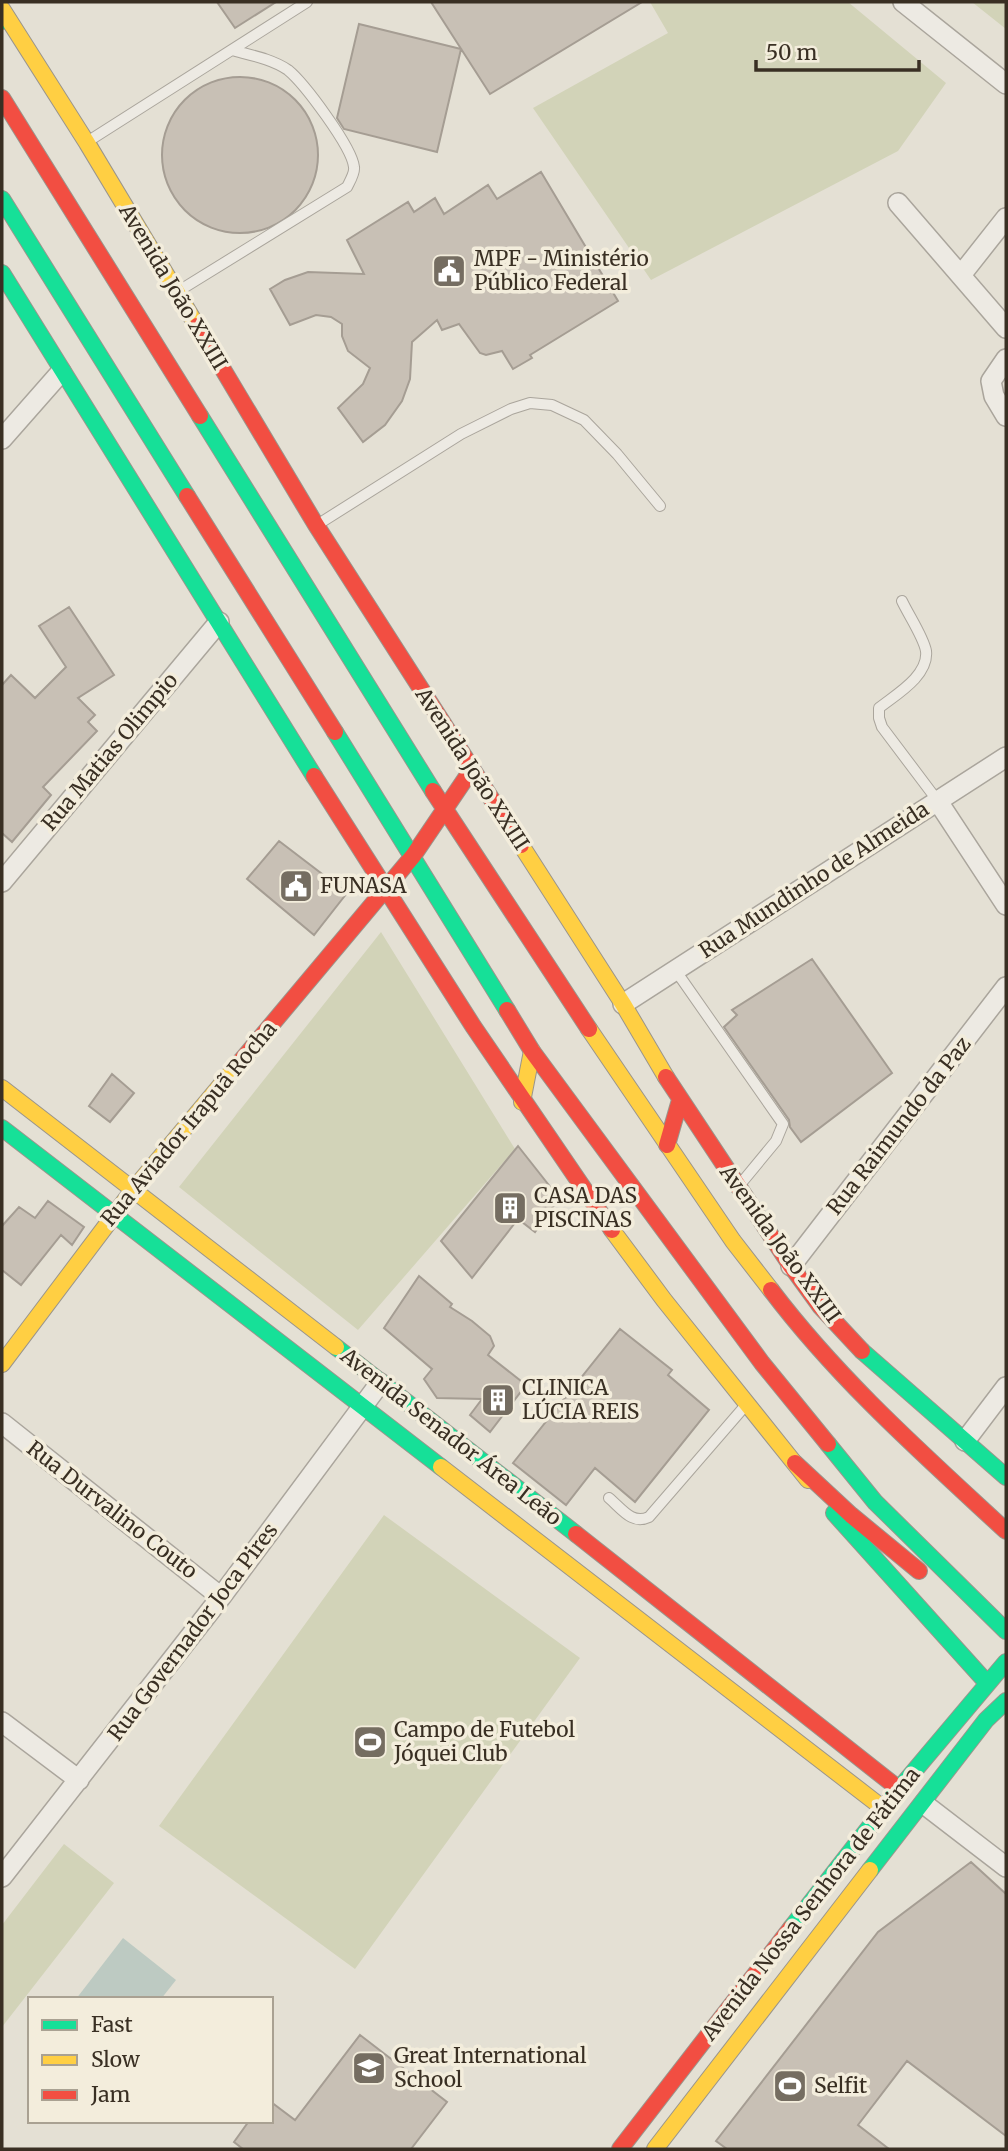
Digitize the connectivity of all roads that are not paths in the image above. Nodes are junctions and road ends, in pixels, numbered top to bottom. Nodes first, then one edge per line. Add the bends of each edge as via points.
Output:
1 (307, 2) edge
2 (904, 2) edge
3 (4, 16) edge
4 (232, 50) junction
5 (1006, 84) edge
6 (2, 98) edge
7 (87, 143) junction
8 (2, 199) edge
9 (898, 203) dead end
10 (1006, 218) edge
11 (2, 273) edge
12 (961, 275) junction
13 (177, 292) junction
14 (1006, 328) edge
15 (1006, 359) edge
16 (61, 372) junction
17 (1006, 416) edge
18 (2, 439) edge
19 (660, 506) dead end
20 (316, 525) junction
21 (902, 601) dead end
22 (219, 622) junction
23 (1006, 757) edge
24 (472, 769) junction
25 (937, 800) junction
26 (445, 810) junction
27 (413, 856) junction
28 (2, 882) edge
29 (384, 890) junction
30 (1006, 905) edge
31 (676, 971) junction
32 (1006, 986) edge
33 (623, 1004) junction
34 (533, 1051) junction
35 (2, 1088) edge
36 (680, 1100) junction
37 (522, 1102) junction
38 (2, 1128) edge
39 (667, 1145) junction
40 (738, 1187) junction
41 (132, 1190) junction
42 (113, 1214) junction
43 (791, 1266) junction
44 (2, 1364) edge
45 (380, 1382) junction
46 (1006, 1387) edge
47 (747, 1403) junction
48 (362, 1408) junction
49 (2, 1423) edge
50 (965, 1441) junction
51 (795, 1463) junction
52 (1006, 1477) edge
53 (528, 1496) junction
54 (609, 1498) dead end
55 (510, 1522) junction
56 (1006, 1531) edge
57 (646, 1589) junction
58 (221, 1597) junction
59 (985, 1611) junction
60 (628, 1613) junction
61 (1006, 1631) edge
62 (732, 1658) junction
63 (1006, 1662) edge
64 (715, 1679) junction
65 (987, 1683) junction
66 (1006, 1700) edge
67 (2, 1723) edge
68 (79, 1780) junction
69 (899, 1789) junction
70 (924, 1804) junction
71 (884, 1809) junction
72 (1006, 1867) edge
73 (2, 1877) edge
74 (659, 2148) edge
75 (620, 2149) edge

1 - 4 lane
2 - 5 street
3 - 7 street, Avenida João XXIII
4 - 7 lane
4 - 13 lane via 279,66 303,85 350,152 355,170 347,187
6 - 26 street, Avenida João XXIII
7 - 13 street, Avenida João XXIII
8 - 27 street
9 - 12 street
10 - 12 street
11 - 16 street
12 - 14 street
13 - 20 street, Avenida João XXIII
15 - 17 street via 991,381
16 - 18 street
16 - 22 street
19 - 20 lane via 584,420 552,405 530,403 461,434
20 - 24 street, Avenida João XXIII
21 - 25 lane via 926,650 924,663 912,681 879,708 878,718
22 - 28 street, Rua Matias Olimpio
22 - 29 street
23 - 25 street, Rua Mundinho de Almeida
24 - 26 street, Rua Aviador Irapuã Rocha
24 - 33 street, Avenida João XXIII
25 - 30 street
25 - 31 street, Rua Mundinho de Almeida
26 - 27 street, Rua Aviador Irapuã Rocha
26 - 39 street, Avenida João XXIII
27 - 29 street, Rua Aviador Irapuã Rocha
27 - 34 street
29 - 37 street
29 - 41 street, Rua Aviador Irapuã Rocha
31 - 33 street, Rua Mundinho de Almeida
31 - 40 lane via 783,1124 776,1141
32 - 43 street, Rua Raimundo da Paz
33 - 36 street, Avenida João XXIII
34 - 37 street
34 - 59 street via 762,1363 875,1502
35 - 41 street, Avenida Senador Área Leão
36 - 39 street
36 - 40 street, Avenida João XXIII
37 - 47 street via 621,1243
38 - 42 street, Avenida Senador Área Leão
39 - 56 street, Avenida João XXIII via 805,1334 885,1419
40 - 43 street, Avenida João XXIII
41 - 42 street, Rua Aviador Irapuã Rocha
41 - 45 street, Avenida Senador Área Leão
42 - 44 street, Rua Aviador Irapuã Rocha
42 - 48 street, Avenida Senador Área Leão
43 - 50 street, Avenida João XXIII via 858,1348
45 - 48 street, Rua Governador Joca Pires
45 - 53 street, Avenida Senador Área Leão
46 - 50 street
47 - 51 street
47 - 54 lane via 649,1517 633,1519
48 - 55 street, Avenida Senador Área Leão
48 - 58 street, Rua Governador Joca Pires
49 - 58 street, Rua Durvalino Couto
50 - 52 street, Avenida João XXIII
51 - 59 street via 939,1588
51 - 65 street via 835,1515
53 - 55 street
53 - 57 street, Avenida Senador Área Leão
55 - 60 street, Avenida Senador Área Leão
57 - 60 street
57 - 62 street, Avenida Senador Área Leão
58 - 68 street, Rua Governador Joca Pires
59 - 61 street
60 - 64 street, Avenida Senador Área Leão
62 - 64 street
62 - 69 street, Avenida Senador Área Leão
63 - 65 street, Avenida Nossa Senhora de Fátima
64 - 71 street, Avenida Senador Área Leão
65 - 69 street, Avenida Nossa Senhora de Fátima
66 - 70 street, Avenida Nossa Senhora de Fátima
67 - 68 street
68 - 73 street, Rua Governador Joca Pires
69 - 71 street, Avenida Nossa Senhora de Fátima
70 - 72 street
70 - 74 street, Avenida Nossa Senhora de Fátima
71 - 75 street, Avenida Nossa Senhora de Fátima

